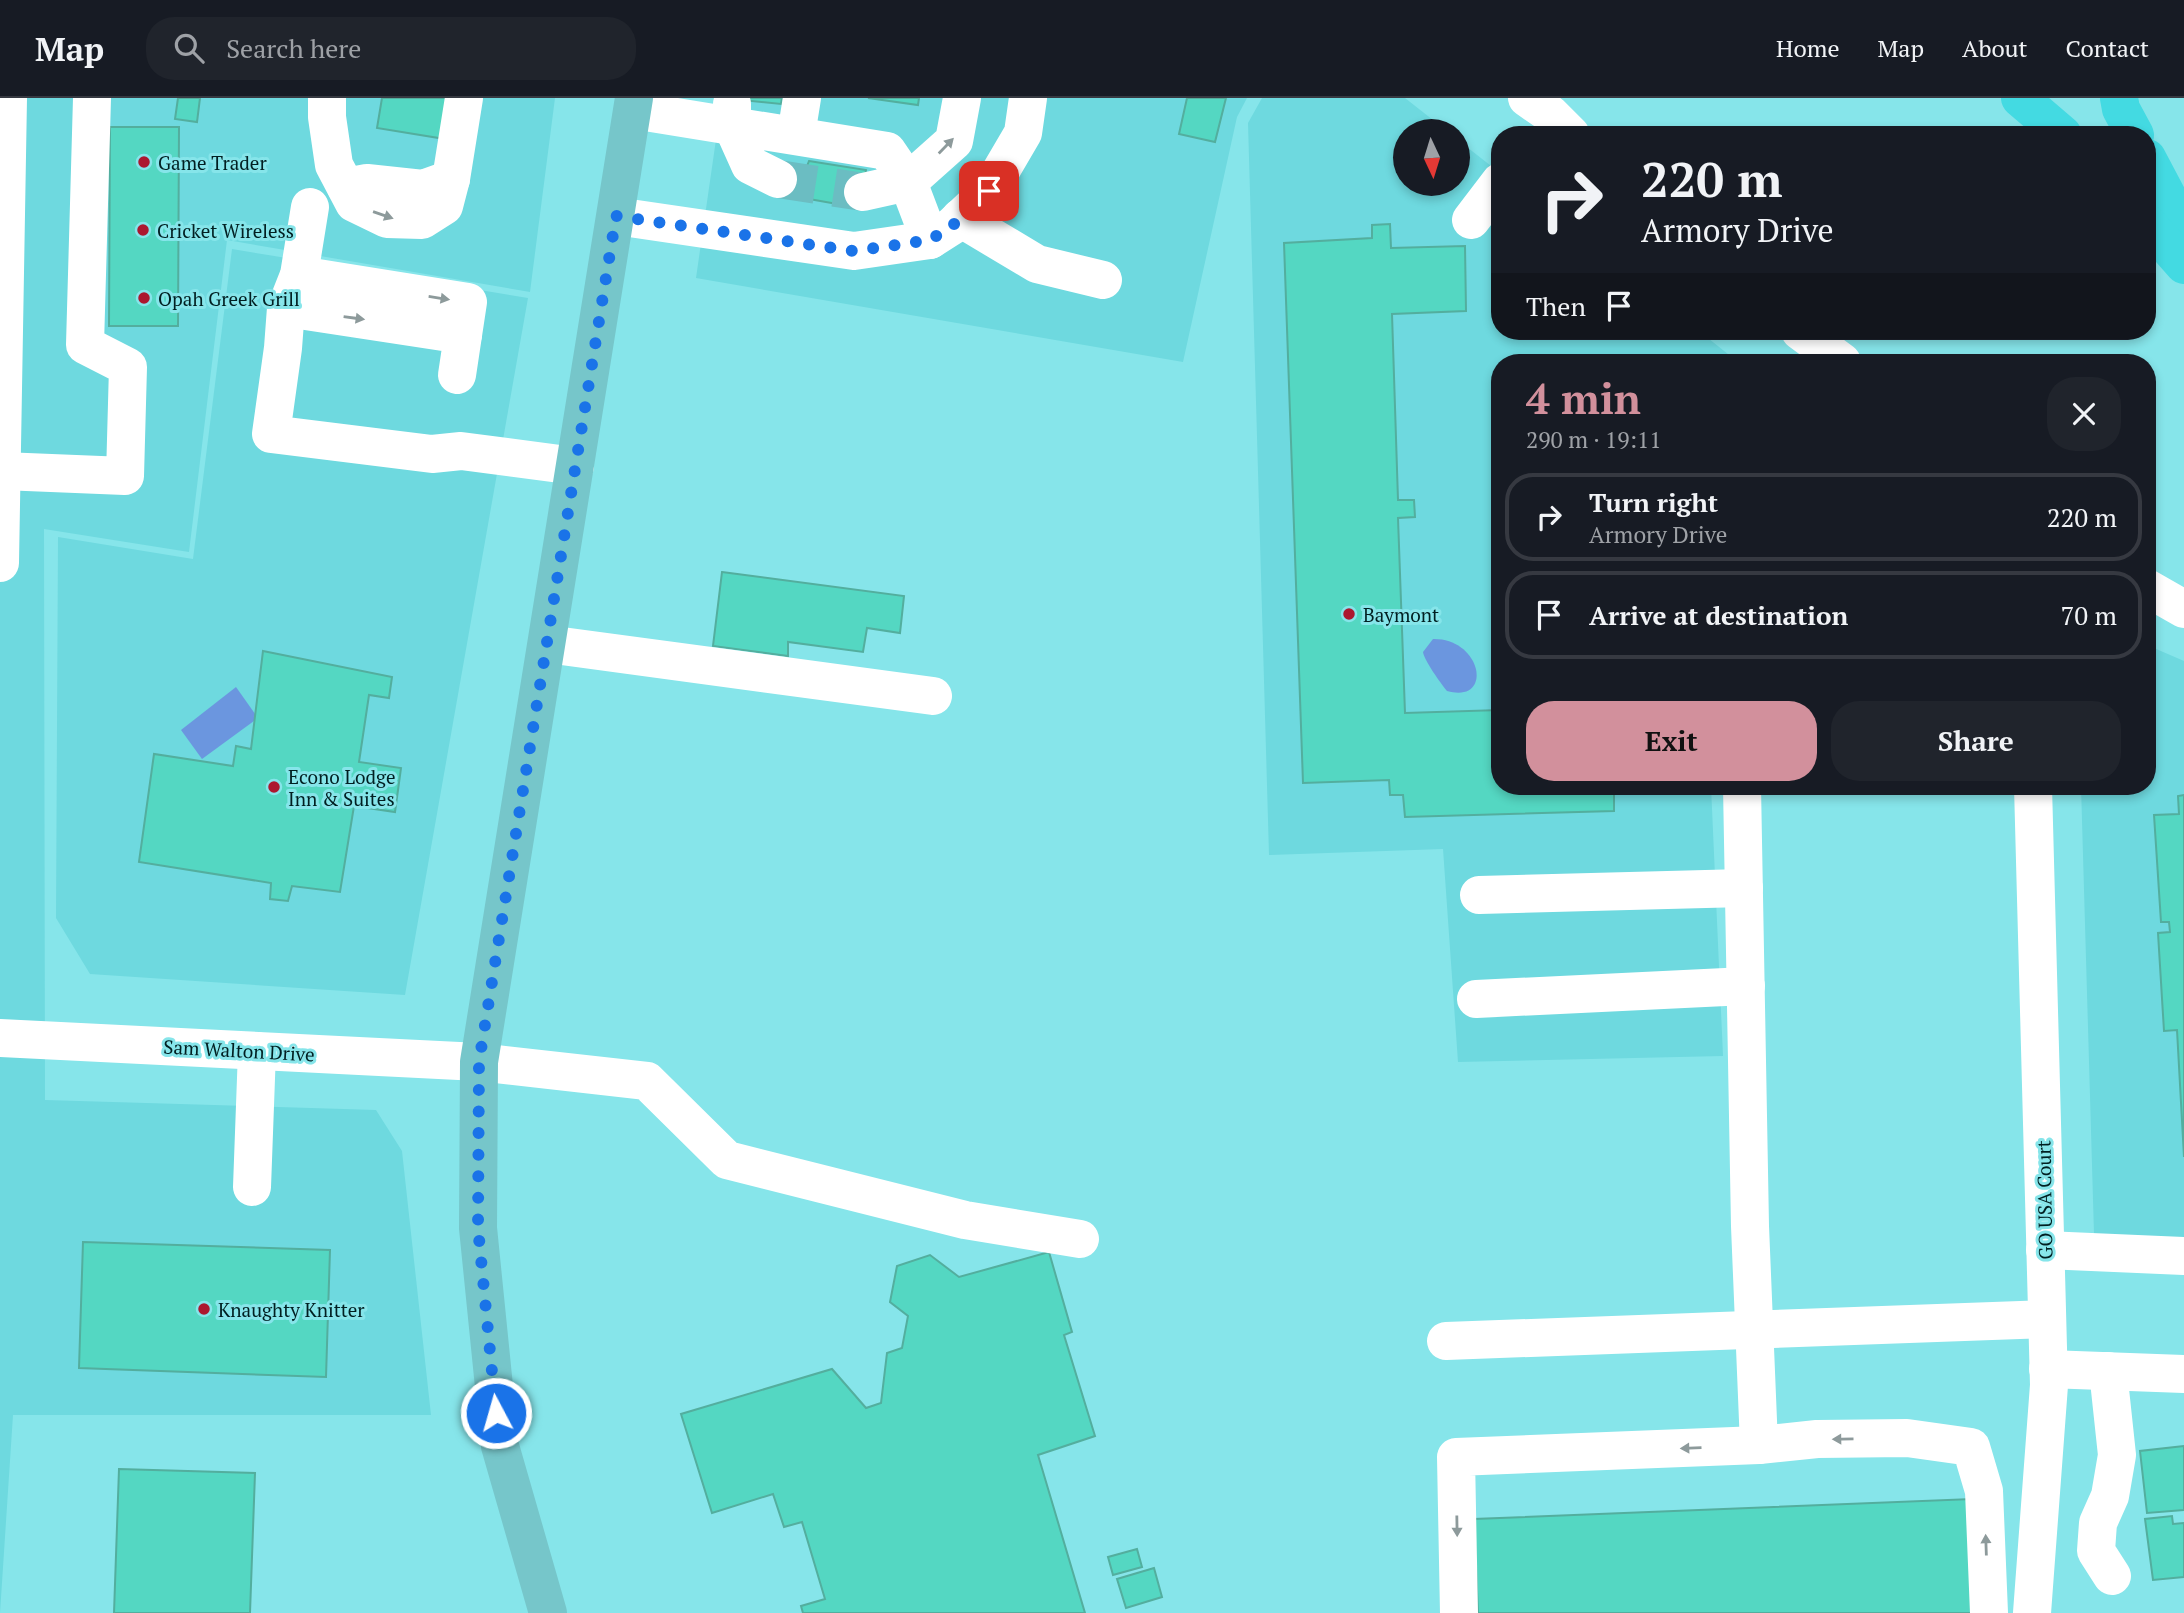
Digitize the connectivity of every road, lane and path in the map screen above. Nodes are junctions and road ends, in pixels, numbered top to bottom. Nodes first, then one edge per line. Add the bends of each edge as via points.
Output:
1 (8, 98) edge
2 (92, 98) edge
3 (327, 98) edge
4 (464, 98) edge
5 (802, 98) edge
6 (962, 98) edge
7 (1028, 98) edge
8 (2021, 98) edge
9 (2119, 98) edge
10 (633, 104) edge
11 (732, 111) edge
12 (2053, 126) edge
13 (2130, 126) edge
14 (796, 135) junction
15 (2156, 175) edge
16 (778, 179) tunnel mouth
17 (908, 182) junction
18 (863, 192) tunnel mouth
19 (1491, 194) edge
20 (310, 207) dead end
21 (616, 216) junction
22 (1471, 220) dead end
23 (2184, 228) edge
24 (945, 229) junction
25 (2156, 233) edge
26 (2184, 265) edge
27 (1103, 280) dead end
28 (293, 292) junction
29 (1812, 340) edge
30 (1831, 354) edge
31 (457, 375) dead end
32 (575, 466) junction
33 (2, 471) edge
34 (0, 512) edge
35 (0, 563) edge
36 (2156, 592) edge
37 (2184, 609) edge
38 (547, 644) junction
39 (933, 696) dead end
40 (1742, 795) edge
41 (2034, 795) edge
42 (1744, 888) junction
43 (1479, 895) dead end
44 (1746, 986) junction
45 (1476, 999) dead end
46 (0, 1038) edge
47 (257, 1051) junction
48 (479, 1062) junction
49 (252, 1187) dead end
50 (1080, 1239) dead end
51 (2045, 1250) junction
52 (2184, 1256) edge
53 (2047, 1319) junction
54 (1755, 1330) junction
55 (1446, 1341) dead end
56 (2048, 1369) junction
57 (2108, 1371) junction
58 (2184, 1374) edge
59 (1759, 1445) junction
60 (2112, 1576) dead end
61 (548, 1613) edge
62 (1459, 1613) edge
63 (1989, 1613) edge
64 (2032, 1613) edge

1 - 33 street
2 - 33 street via 85,345 128,367 125,476
3 -> 4 street via 334,165 354,203 387,219 422,220 444,206
5 - 14 street
17 -> 6 street via 954,141
7 - 24 street via 1023,133 989,191
8 - 12 highway
9 - 13 highway
10 - 11 street
10 - 21 main road
11 - 14 street
11 - 16 street via 750,165
14 - 17 street via 887,151
15 - 23 highway
17 - 18 street
17 - 24 street
19 - 22 street
20 - 28 street
21 - 24 street via 854,251
21 - 32 main road
24 - 27 street via 1037,264
25 - 26 highway
28 -> 31 street via 468,302
28 - 32 street via 271,434
29 - 30 street
32 - 38 main road
33 - 34 street
34 - 35 street
36 - 37 street
38 - 39 street
38 - 48 main road
40 - 42 street
41 - 51 street, GO USA Court
42 - 43 street
42 - 44 street
44 - 45 street
44 - 54 street
46 - 47 street, Sam Walton Drive
47 - 48 street, Sam Walton Drive
47 - 49 street
48 - 50 street, Sam Walton Drive via 647,1081 727,1160 965,1220
48 - 61 main road via 478,1228 500,1446
51 - 52 street
51 - 53 street, GO USA Court
53 - 54 street
53 - 56 street, GO USA Court
54 - 55 street
54 - 59 street
56 - 57 street
56 - 64 street, GO USA Court
57 - 58 street
57 - 60 street via 2117,1455 2110,1496 2098,1523 2096,1551
59 -> 62 street via 1456,1457
63 -> 59 street via 1984,1491 1971,1447 1907,1438

